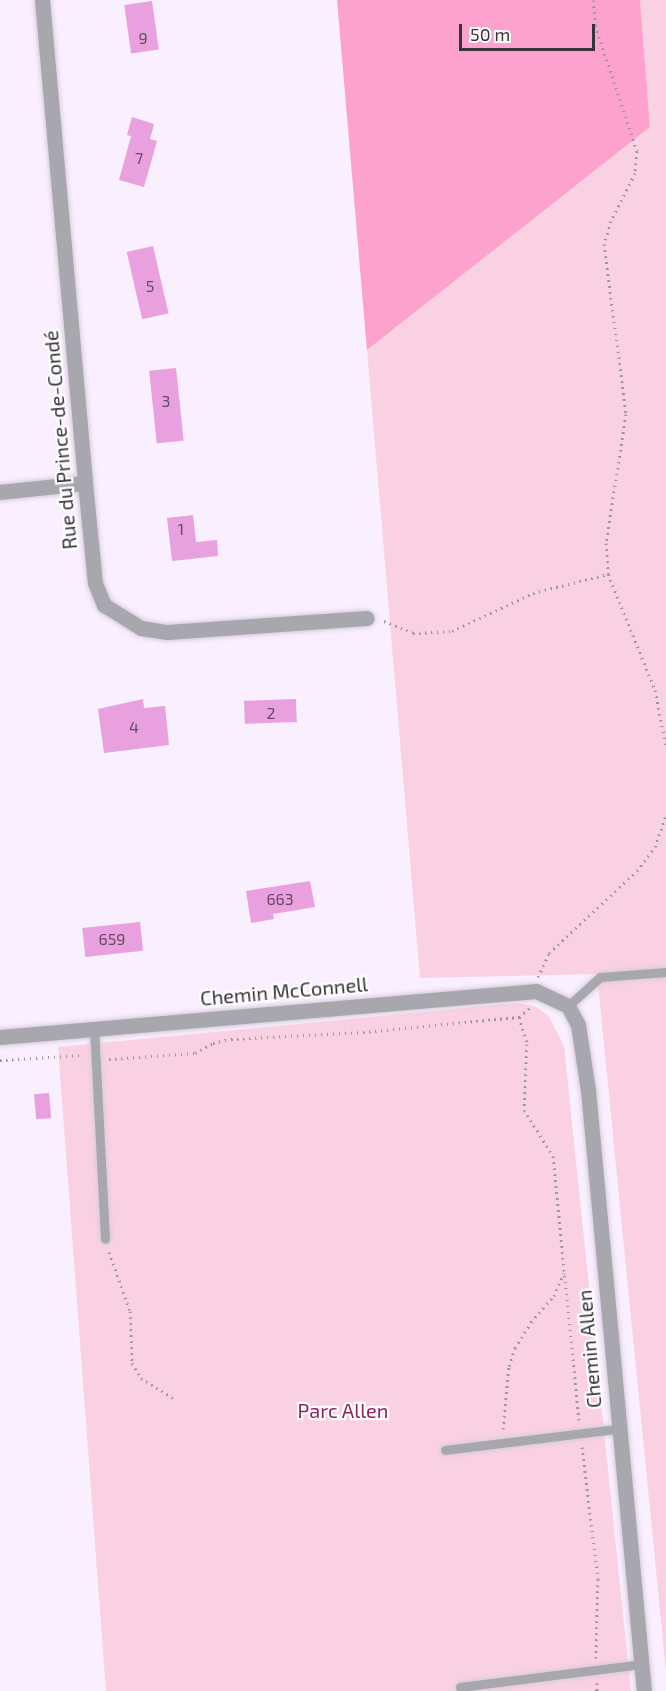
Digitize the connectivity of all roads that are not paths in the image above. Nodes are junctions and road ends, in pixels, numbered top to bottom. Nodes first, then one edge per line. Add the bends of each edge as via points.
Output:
1 (42, 0) edge
2 (85, 483) junction
3 (0, 492) edge
4 (367, 618) road end
5 (666, 972) edge
6 (568, 1006) junction
7 (94, 1028) junction
8 (0, 1037) edge
9 (105, 1239) road end
10 (617, 1429) junction
11 (445, 1450) dead end
12 (641, 1664) junction
13 (460, 1687) dead end
14 (644, 1691) edge

1 - 2 street, Rue du Prince-de-Condé
2 - 3 street
2 - 4 street, Rue du Prince-de-Condé via 95,583 104,605 141,628 193,631
5 - 6 lane via 600,977
6 - 7 street, Chemin McConnell via 536,991
6 - 10 street, Chemin Allen via 578,1025 588,1090
7 - 8 street, Chemin McConnell
7 - 9 lane
10 - 11 lane
10 - 12 street, Chemin Allen
12 - 13 lane
12 - 14 street, Chemin Allen

